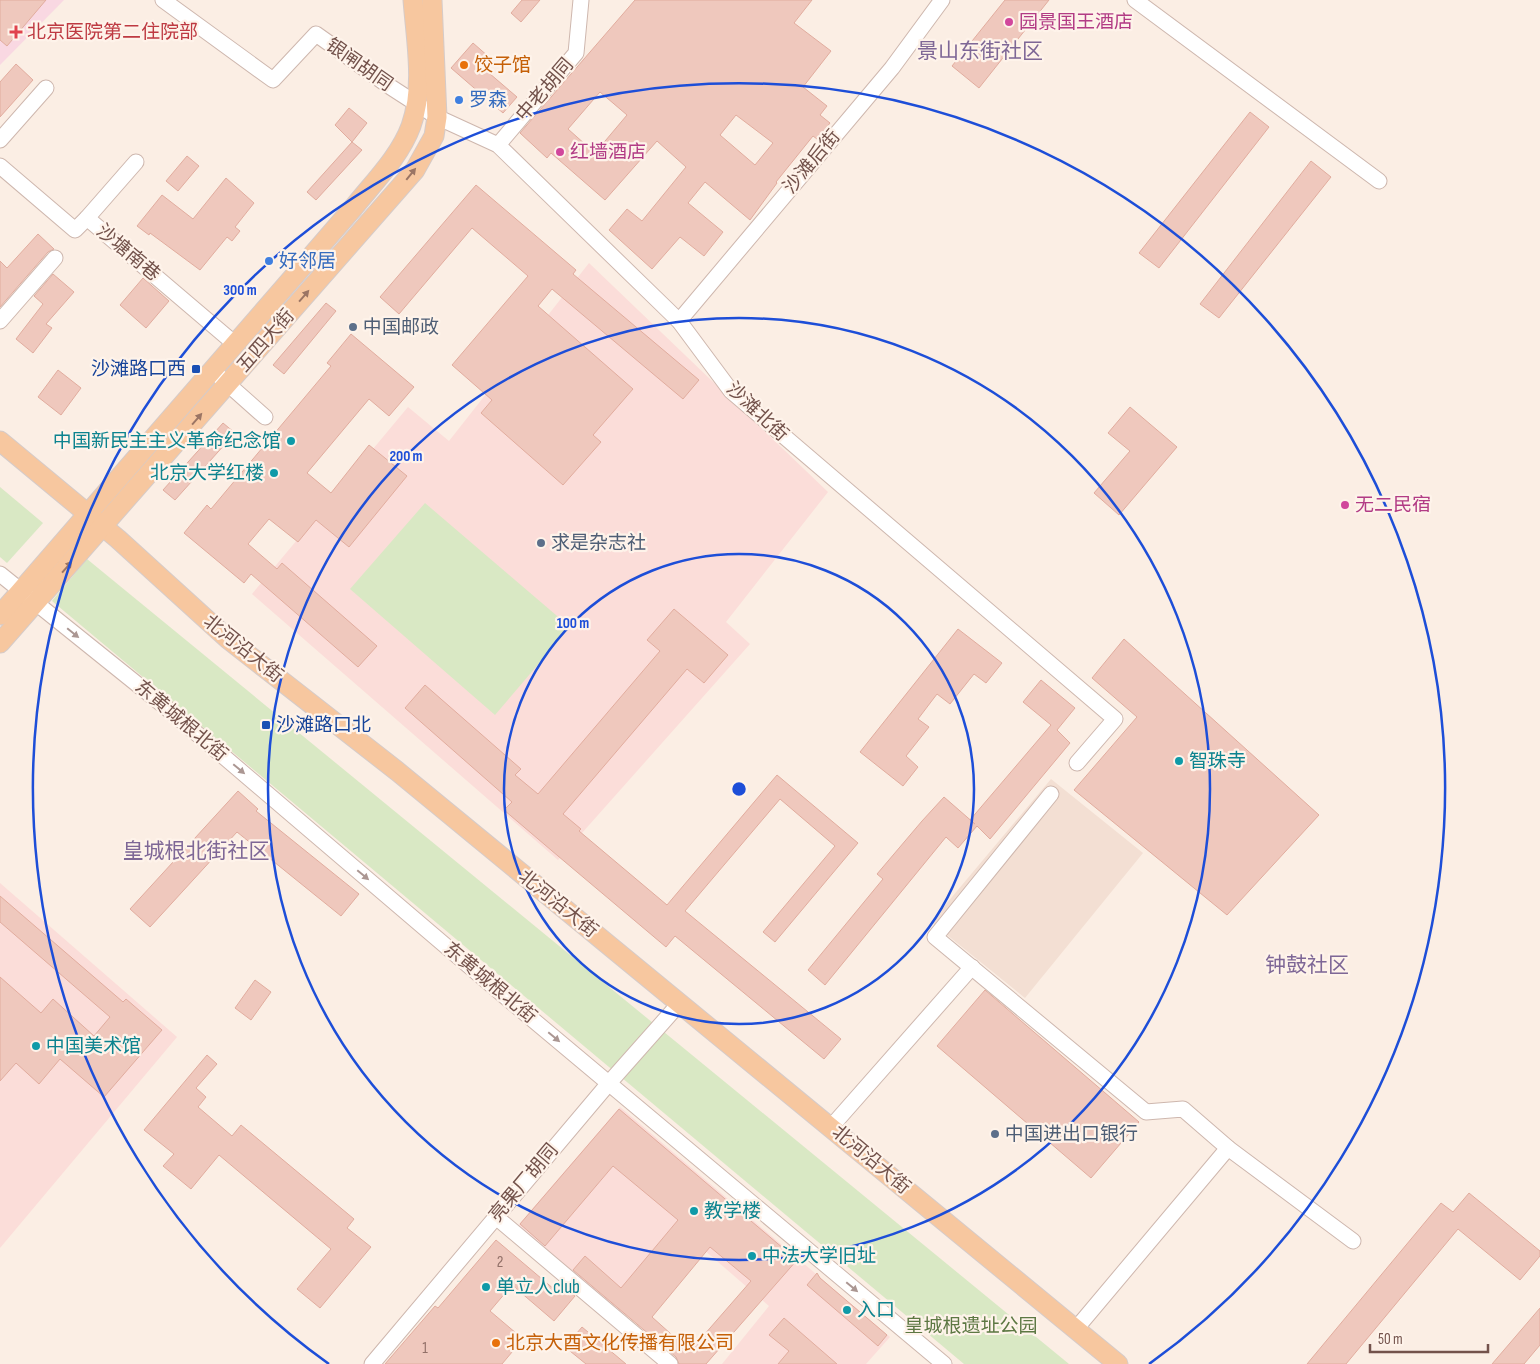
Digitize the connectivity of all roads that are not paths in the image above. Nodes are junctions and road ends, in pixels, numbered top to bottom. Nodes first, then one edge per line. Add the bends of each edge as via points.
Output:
1 (163, 0) edge
2 (413, 0) edge
3 (432, 0) edge
4 (581, 0) edge
5 (942, 0) edge
6 (1135, 0) edge
7 (46, 88) dead end
8 (417, 104) junction
9 (436, 117) junction
10 (0, 140) edge
11 (498, 144) junction
12 (136, 162) dead end
13 (0, 166) edge
14 (1379, 181) dead end
15 (87, 218) junction
16 (55, 258) dead end
17 (0, 321) edge
18 (679, 321) junction
19 (235, 344) junction
20 (212, 370) junction
21 (228, 384) junction
22 (265, 417) dead end
23 (0, 441) edge
24 (87, 514) junction
25 (103, 526) junction
26 (0, 574) edge
27 (20, 590) junction
28 (35, 602) junction
29 (0, 615) edge
30 (0, 643) edge
31 (1077, 763) dead end
32 (1051, 794) dead end
33 (972, 966) junction
34 (679, 1004) junction
35 (609, 1083) junction
36 (831, 1127) junction
37 (1228, 1148) junction
38 (496, 1217) junction
39 (1353, 1241) dead end
40 (1075, 1330) junction
41 (372, 1364) edge
42 (670, 1364) edge
43 (944, 1364) edge
44 (1118, 1364) edge

1 - 8 street, 银闸胡同 via 273,80 316,34
2 - 8 main road, 五四大街
3 - 9 main road, 五四大街
4 - 11 street, 中老胡同 via 576,53
5 - 18 street, 沙滩后街 via 892,68
6 - 14 street
7 - 10 street
8 - 9 street, 沙滩北街
8 - 19 main road, 五四大街 via 411,126 395,154
9 - 11 street, 沙滩北街
21 -> 9 main road, 五四大街 via 415,170 434,136
11 - 18 street, 沙滩北街
12 - 15 street
13 - 15 street, 沙塘南巷 via 75,230
15 - 19 street, 沙塘南巷
16 - 17 street
18 - 31 street, 沙滩北街 via 730,391 1115,718
19 - 20 main road, 五四大街
20 - 21 street
20 - 24 main road, 五四大街
21 - 22 street
25 -> 21 main road, 五四大街
23 - 24 main road, 北河沿大街
24 - 25 main road, 北河沿大街
24 - 27 main road, 五四大街
28 -> 25 main road, 五四大街
25 - 34 main road, 北河沿大街 via 228,639 397,771
26 - 27 street, 东黄城根北街
27 - 28 street, 东黄城根北街
27 - 29 main road, 五四大街
28 - 30 main road, 五四大街
28 -> 35 street, 东黄城根北街 via 168,709
32 - 33 street via 935,937
33 - 36 street
33 - 37 street via 1146,1112 1183,1109
34 - 35 street, 亮果厂胡同
34 - 36 main road, 北河沿大街
35 - 38 street, 亮果厂胡同
35 -> 43 street, 东黄城根北街
36 - 40 main road, 北河沿大街
37 - 39 street
37 - 40 street
38 - 41 street, 亮果厂胡同
38 - 42 street
40 - 44 main road, 北河沿大街

